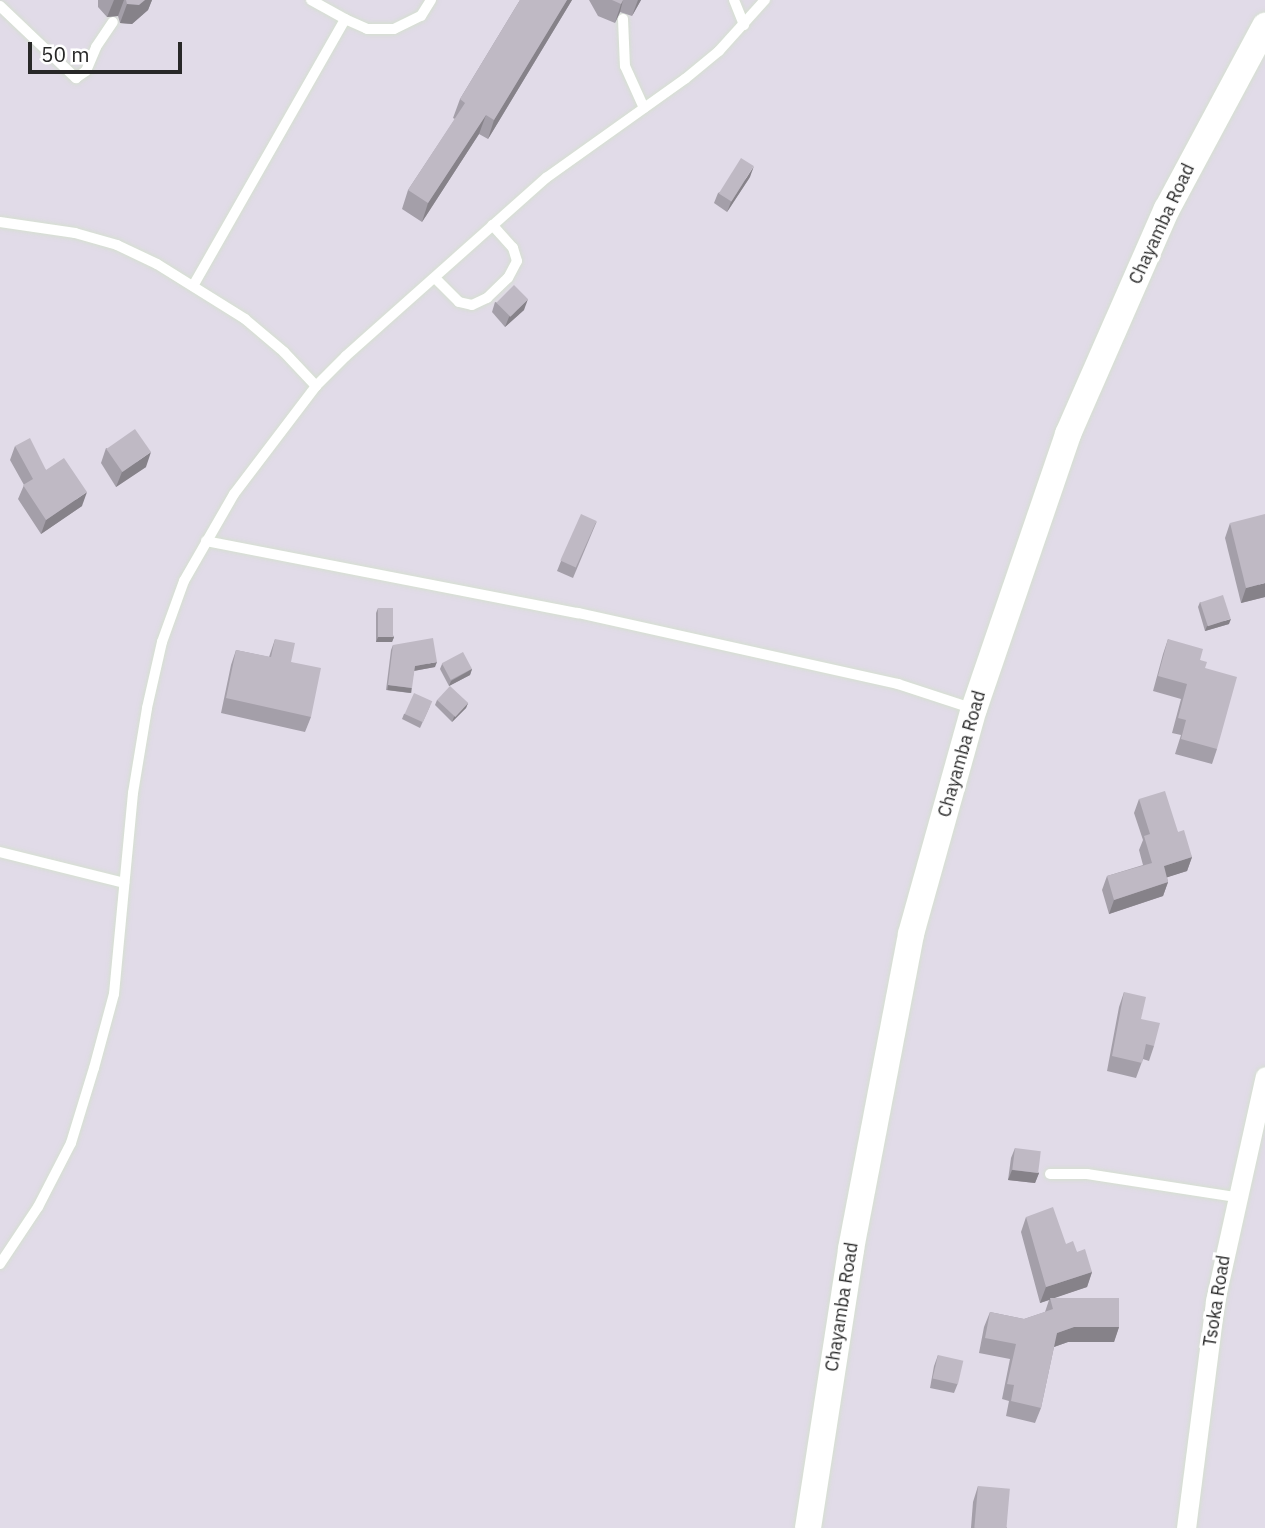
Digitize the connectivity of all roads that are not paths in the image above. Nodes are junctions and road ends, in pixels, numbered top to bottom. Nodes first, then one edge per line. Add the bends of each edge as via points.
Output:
1 (311, 0) edge
2 (431, 0) edge
3 (734, 0) edge
4 (765, 0) edge
5 (0, 6) edge
6 (345, 19) junction
7 (623, 19) edge
8 (113, 23) dead end
9 (744, 25) junction
10 (1265, 26) edge
11 (644, 108) junction
12 (0, 222) edge
13 (492, 225) junction
14 (435, 278) junction
15 (193, 286) junction
16 (316, 386) junction
17 (206, 541) junction
18 (974, 709) junction
19 (0, 852) edge
20 (124, 883) junction
21 (1265, 1076) edge
22 (1050, 1174) dead end
23 (1236, 1197) junction
24 (0, 1264) edge
25 (808, 1528) edge
26 (1186, 1528) edge

1 - 6 lane
2 - 6 lane via 421,16 394,29 367,29
3 - 9 lane
4 - 9 lane
5 - 8 lane via 76,78 86,71
6 - 15 lane
7 - 11 lane via 625,66
9 - 11 lane via 710,58
10 - 18 main road, Chayamba Road via 1167,209 1068,434
11 - 13 lane via 545,178
12 - 15 lane via 75,233 117,245
13 - 14 lane
13 - 14 lane via 513,248 517,261 508,278 487,298 472,305 459,302
14 - 16 lane
15 - 16 lane via 245,320
16 - 17 lane via 234,494
17 - 18 lane via 578,613 898,684
17 - 20 lane via 184,582 162,642 141,744
18 - 25 main road, Chayamba Road via 911,934 851,1249
19 - 20 lane
20 - 24 lane via 114,994 71,1143 38,1207
21 - 23 street, Tsoka Road
22 - 23 lane via 1087,1174
23 - 26 street, Tsoka Road via 1215,1301

